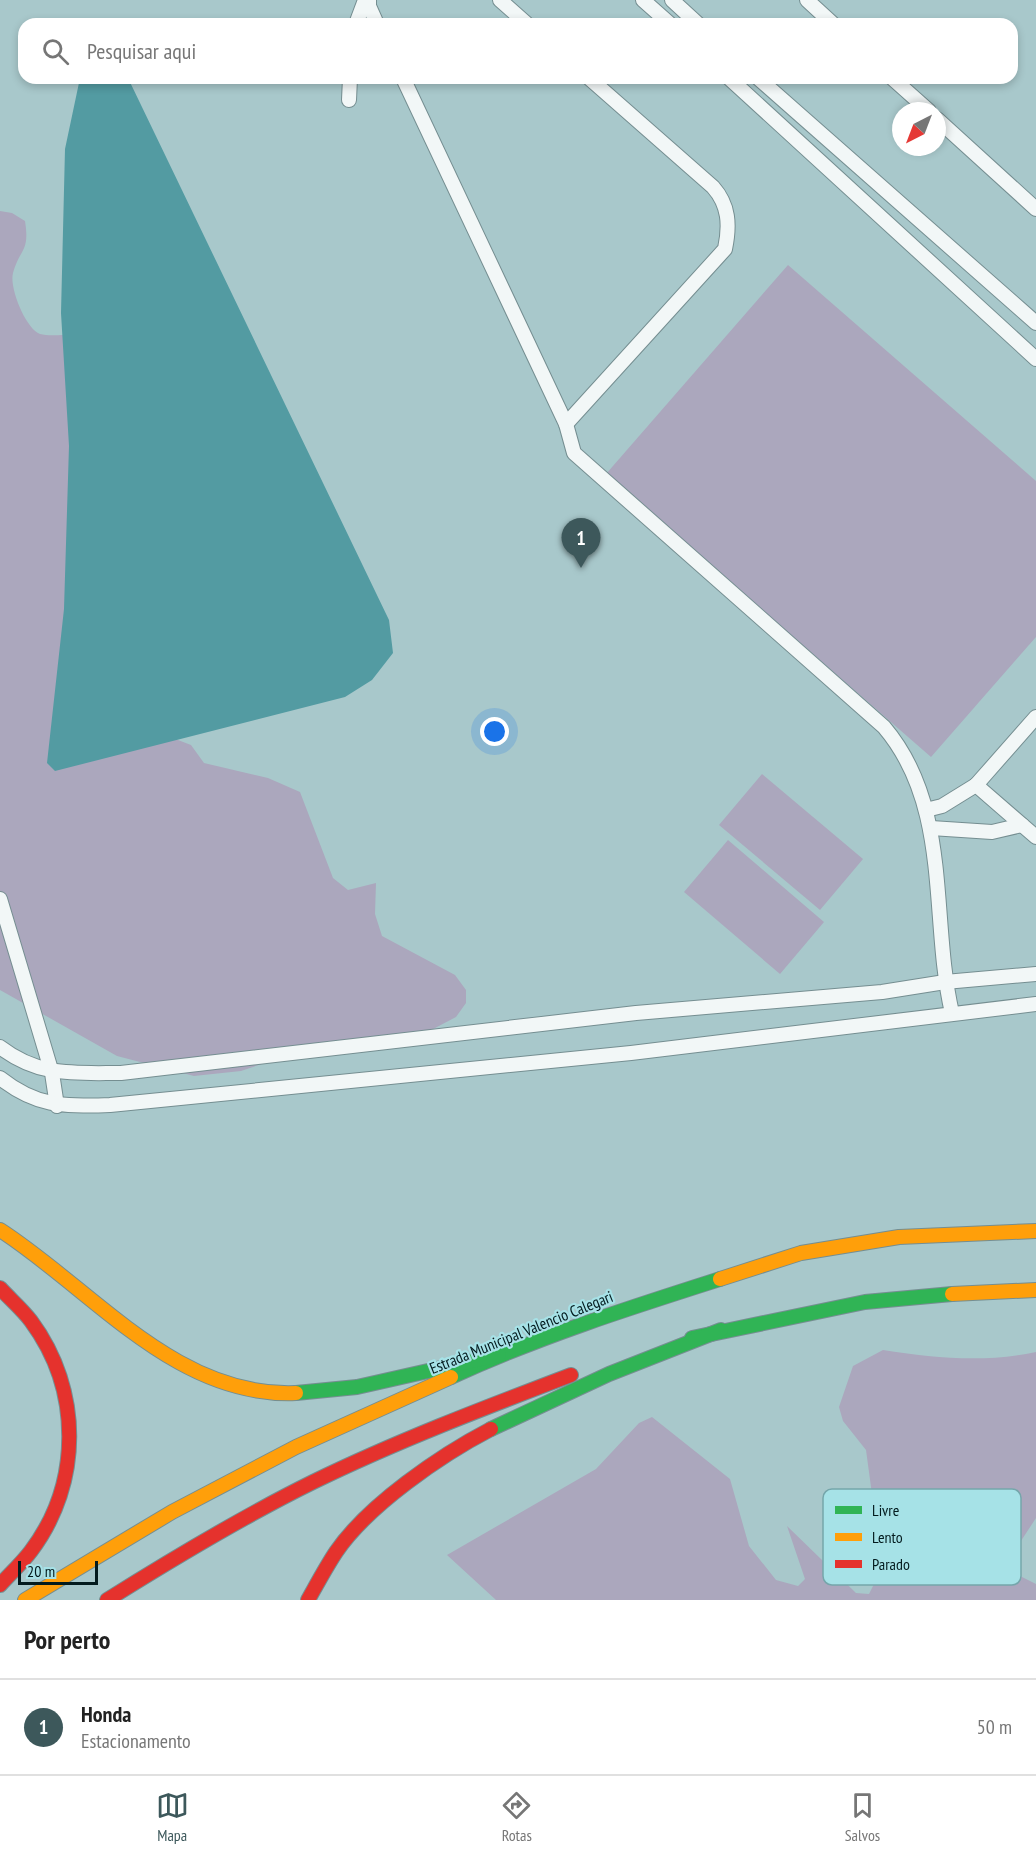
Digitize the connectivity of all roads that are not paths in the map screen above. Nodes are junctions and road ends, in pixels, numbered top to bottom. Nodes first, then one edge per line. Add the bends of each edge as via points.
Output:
1 (367, 0) edge
2 (500, 0) edge
3 (643, 0) edge
4 (672, 0) edge
5 (807, 0) edge
6 (359, 18) edge
7 (374, 18) edge
8 (520, 18) edge
9 (662, 18) edge
10 (692, 18) edge
11 (826, 18) edge
12 (350, 84) edge
13 (406, 84) edge
14 (596, 84) edge
15 (736, 84) edge
16 (765, 84) edge
17 (899, 84) edge
18 (349, 100) dead end
19 (919, 102) edge
20 (946, 126) edge
21 (1036, 209) edge
22 (1036, 323) edge
23 (1036, 359) edge
24 (566, 424) junction
25 (1036, 717) edge
26 (976, 785) junction
27 (942, 806) junction
28 (926, 810) junction
29 (1023, 825) junction
30 (938, 828) junction
31 (1036, 837) edge
32 (0, 899) edge
33 (1036, 974) edge
34 (945, 982) junction
35 (1036, 1004) edge
36 (952, 1013) junction
37 (0, 1047) edge
38 (52, 1073) junction
39 (0, 1078) edge
40 (57, 1106) junction
41 (0, 1230) edge
42 (1036, 1231) edge
43 (0, 1288) edge
44 (1036, 1290) edge
45 (722, 1330) junction
46 (499, 1355) junction
47 (0, 1585) edge
48 (25, 1600) edge
49 (107, 1600) edge
50 (308, 1600) edge

1 - 6 lane
1 - 7 lane
2 - 8 lane
3 - 9 lane
4 - 10 lane
5 - 11 lane
12 - 18 lane
13 - 24 lane
14 - 24 lane via 713,187 723,199 729,228 725,249
15 - 23 lane
16 - 22 lane
17 - 19 lane
20 - 21 lane
24 - 28 lane via 574,453 588,468 884,727 901,747
25 - 26 lane
26 - 27 lane
26 - 29 lane
27 - 28 lane
27 - 30 lane
28 - 30 lane
29 - 30 lane via 992,832
29 - 31 lane
30 - 34 lane
32 - 38 lane
33 - 34 lane
34 - 36 lane
34 - 38 lane via 882,993 636,1013 120,1073
35 - 36 lane
36 - 40 lane via 631,1053 110,1105
37 - 38 lane via 24,1063
38 - 40 lane
39 - 40 lane via 17,1092
41 - 46 main road via 40,1255 152,1344 218,1383 287,1394 336,1391
42 - 46 main road, Estrada Municipal Valencio Calegari via 899,1237 801,1253 622,1310
43 - 47 main road via 35,1325 53,1354 64,1386 70,1423 70,1455 51,1525 26,1560
44 - 45 main road via 865,1302
45 - 49 main road via 627,1354 341,1468
45 - 50 main road via 613,1371 446,1456 357,1524 331,1556
46 - 48 main road, Estrada Municipal Valencio Calegari via 234,1479

